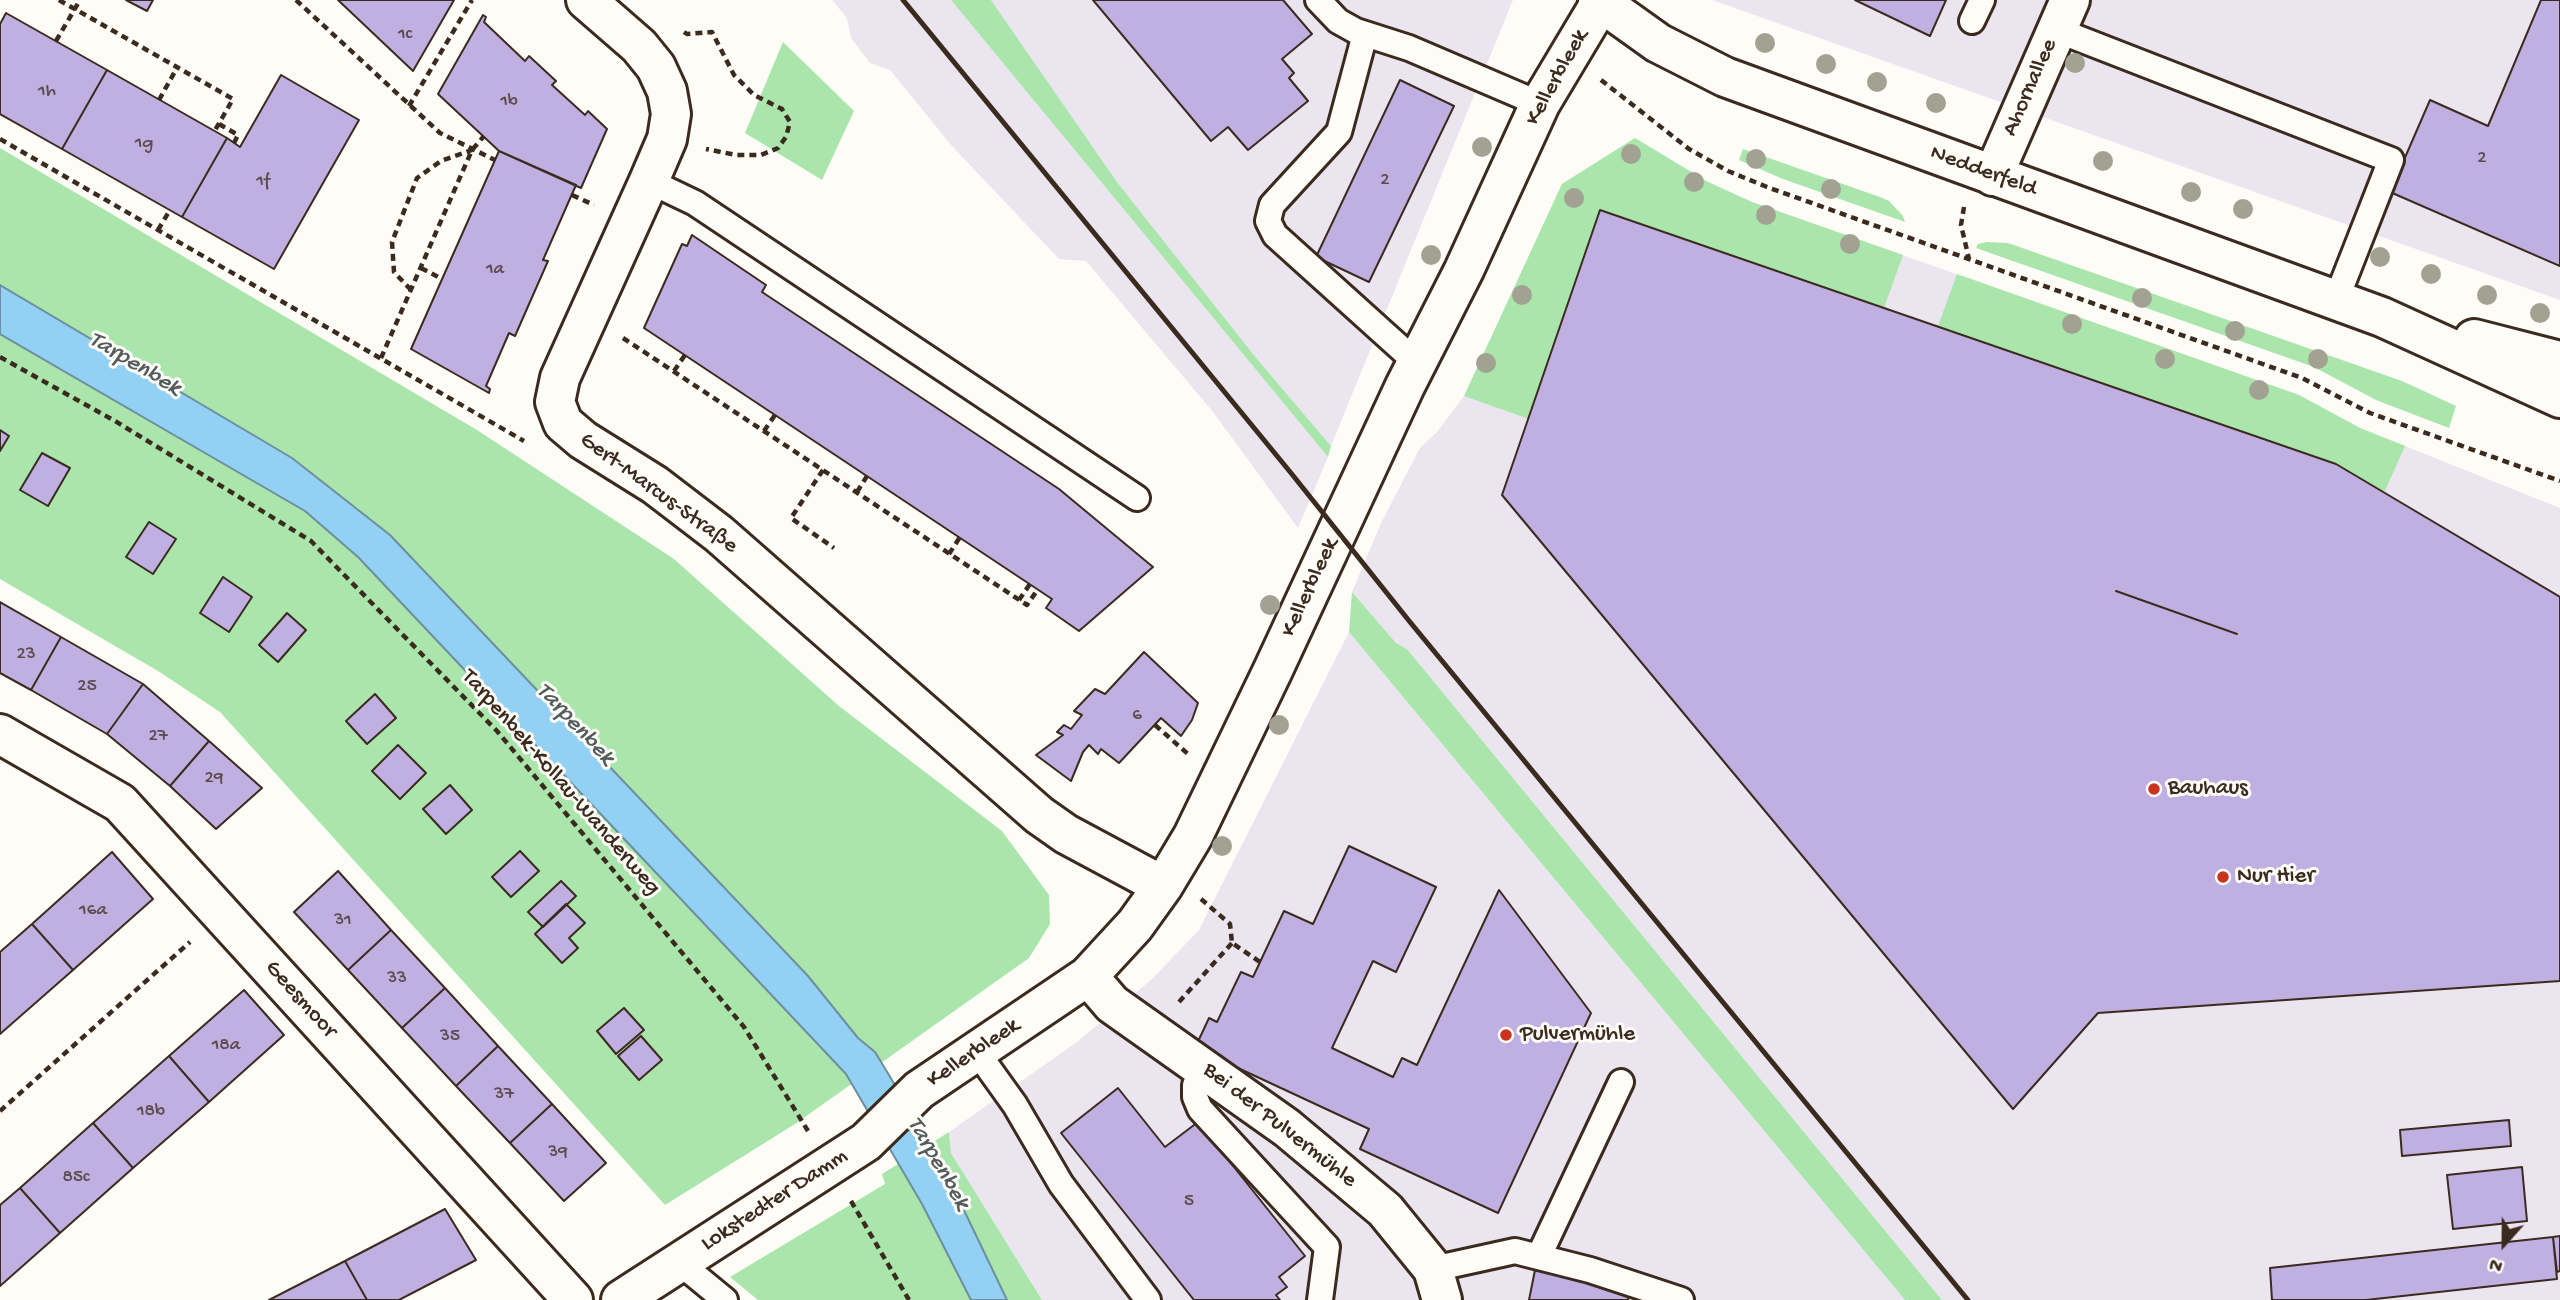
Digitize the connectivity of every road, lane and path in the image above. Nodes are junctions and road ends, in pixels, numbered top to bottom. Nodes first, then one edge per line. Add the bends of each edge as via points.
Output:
1 (59, 0) edge
2 (80, 0) edge
3 (296, 0) edge
4 (305, 0) edge
5 (472, 0) edge
6 (586, 0) edge
7 (1318, 0) edge
8 (1599, 1) edge
9 (300, 6) junction
10 (75, 10) junction
11 (2064, 15) edge
12 (678, 26) dead end
13 (1364, 34) junction
14 (56, 41) dead end
15 (178, 66) junction
16 (1602, 82) dead end
17 (159, 100) dead end
18 (1540, 104) junction
19 (409, 106) junction
20 (219, 124) junction
21 (214, 132) dead end
22 (484, 136) dead end
23 (0, 139) edge
24 (667, 139) junction
25 (234, 142) dead end
26 (472, 150) junction
27 (495, 160) dead end
28 (1993, 176) junction
29 (649, 181) junction
30 (170, 210) dead end
31 (158, 230) junction
32 (1969, 259) junction
33 (421, 268) junction
34 (442, 279) dead end
35 (411, 290) junction
36 (2336, 300) junction
37 (588, 315) junction
38 (2382, 317) junction
39 (685, 355) dead end
40 (0, 357) edge
41 (381, 358) junction
42 (2560, 361) edge
43 (1417, 363) junction
44 (674, 371) junction
45 (2560, 398) edge
46 (775, 415) dead end
47 (764, 431) junction
48 (583, 440) junction
49 (823, 470) junction
50 (867, 476) dead end
51 (2560, 481) edge
52 (857, 492) junction
53 (1137, 498) dead end
54 (960, 537) dead end
55 (834, 548) dead end
56 (949, 554) junction
57 (1030, 584) dead end
58 (1038, 589) dead end
59 (1019, 600) junction
60 (0, 734) edge
61 (1167, 880) junction
62 (222, 913) junction
63 (1232, 943) junction
64 (1260, 962) dead end
65 (1088, 976) junction
66 (1177, 1004) dead end
67 (977, 1052) junction
68 (1203, 1068) junction
69 (1621, 1082) dead end
70 (919, 1090) joint
71 (0, 1111) edge
72 (830, 1166) junction
73 (1539, 1256) junction
74 (680, 1263) junction
75 (1438, 1284) edge
76 (573, 1300) edge
77 (621, 1300) edge
78 (725, 1300) edge
79 (909, 1300) edge
80 (1148, 1300) edge
81 (1320, 1300) edge
82 (1681, 1300) edge

1 - 10 path
2 - 10 path
3 - 9 path
4 - 9 path
5 - 19 path
6 - 24 street, Gert-Marcus-Straße via 656,67 671,114
7 - 13 lane via 1338,21
8 - 18 street, Kellerbleek
8 - 28 street, Nedderfeld via 1658,43 1725,77
9 - 19 path
10 - 14 path
10 - 15 path
11 - 28 street, Ahornallee
11 - 36 lane via 2391,160
12 - 24 path via 687,34 712,32 734,75 754,95 782,109 790,122 778,148 761,155 713,151
13 - 18 lane via 1409,48
13 - 43 lane via 1339,132 1272,205 1268,221 1275,235
15 - 17 path
15 - 20 path via 233,99
16 - 32 path via 1689,149 1728,170
18 - 43 street, Kellerbleek
19 - 26 path via 440,133
20 - 21 path
20 - 25 path via 238,135
22 - 26 path
23 - 31 path
24 - 29 street, Gert-Marcus-Straße
26 - 27 path
26 - 33 path
26 - 35 path via 441,161 417,178 392,242 394,272
28 - 32 path via 1964,205 1961,225
28 - 36 street, Nedderfeld
29 - 37 street, Gert-Marcus-Straße
29 - 53 lane via 695,203
30 - 31 path
31 - 41 path
32 - 51 path via 2302,378 2370,413
33 - 34 path
33 - 35 path
35 - 41 path
36 - 38 street, Nedderfeld
37 - 44 path
37 - 48 street, Gert-Marcus-Straße via 559,378 555,402 563,423
38 - 42 street, Nedderfeld
38 - 45 street, Nedderfeld
39 - 44 path
40 - 72 path, Tarpenbek-Kollau-Wanderweg via 311,541 498,732 744,1027
41 - 48 path via 524,441
43 - 61 street, Kellerbleek via 1220,782
44 - 47 path
46 - 47 path
47 - 49 path
48 - 61 street, Gert-Marcus-Straße via 655,485 719,534 1039,815 1066,834
49 - 52 path
49 - 55 path via 791,518
50 - 52 path
52 - 56 path
54 - 56 path
56 - 59 path
57 - 59 path
58 - 59 path via 1027,605
60 - 62 street, Geesmoor via 120,803
61 - 63 path via 1230,923
61 - 65 street, Kellerbleek via 1135,925
62 - 71 path
62 - 76 street, Geesmoor
63 - 64 path
63 - 66 path
65 - 67 street, Kellerbleek
65 - 68 street, Bei der Pulvermühle via 1112,1004
67 - 70 street, Kellerbleek
67 - 80 lane via 1015,1105 1061,1184
68 - 75 street, Bei der Pulvermühle via 1287,1128 1385,1210
68 - 81 lane via 1195,1084 1200,1109 1327,1247
69 - 73 lane
70 - 72 street, Lokstedter Damm via 866,1142
72 - 74 street, Lokstedter Damm
72 - 79 path, Tarpenbek-Kollau-Wanderweg
73 - 75 lane via 1515,1251
73 - 82 lane
74 - 77 street, Lokstedter Damm
74 - 78 lane

